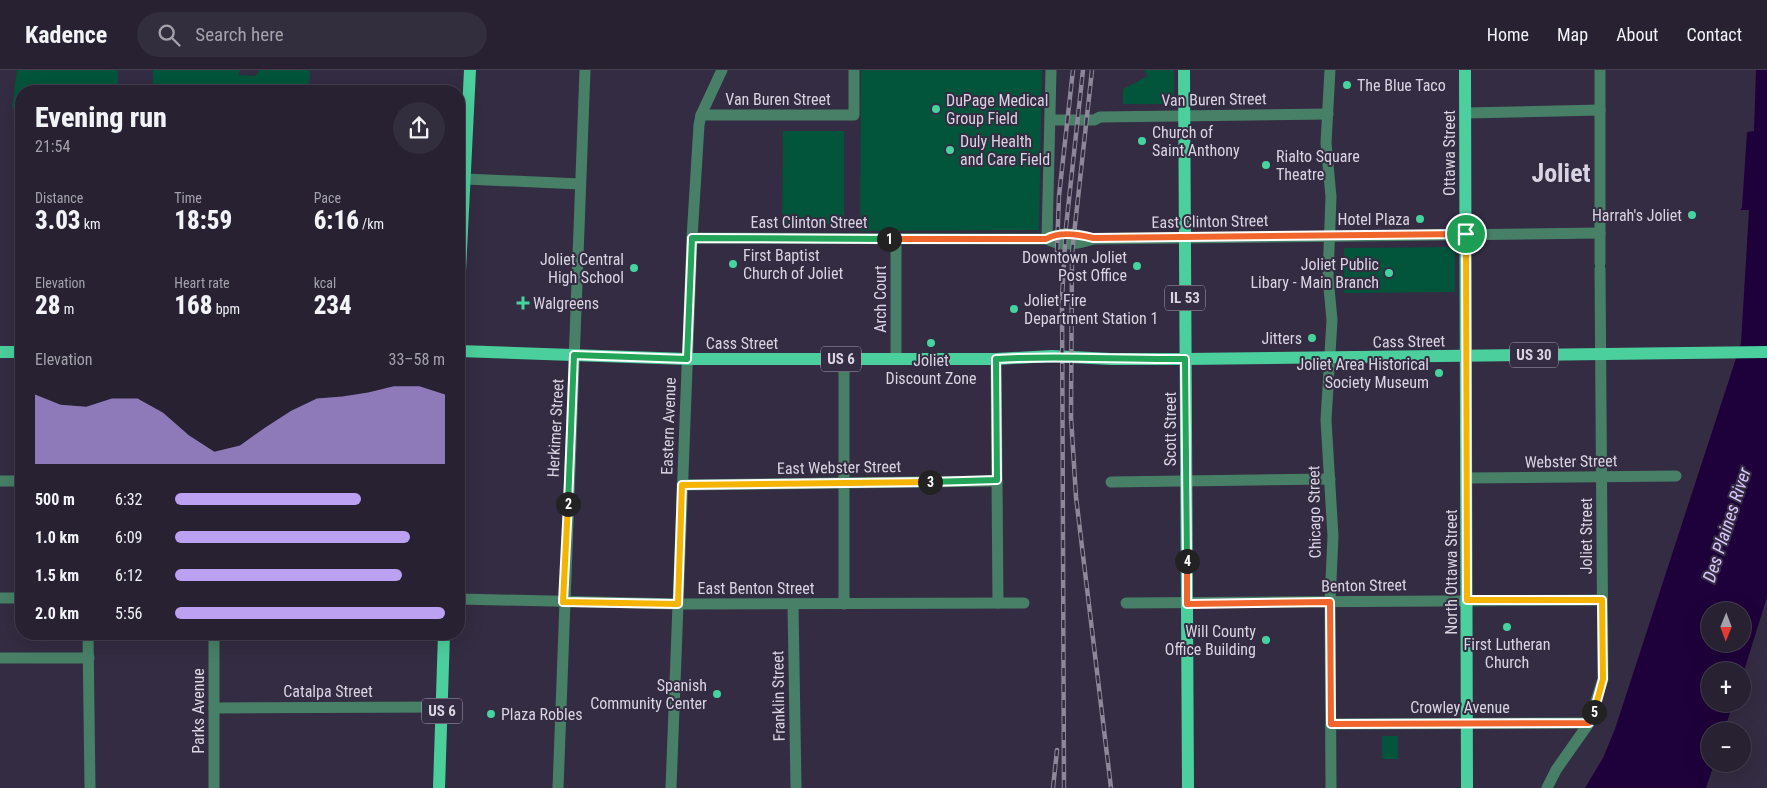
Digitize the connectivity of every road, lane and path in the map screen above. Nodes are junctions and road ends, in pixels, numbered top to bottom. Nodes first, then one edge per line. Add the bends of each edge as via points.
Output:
1 (470, 70) edge
2 (585, 70) edge
3 (722, 70) edge
4 (854, 70) edge
5 (1051, 70) edge
6 (1184, 70) edge
7 (1330, 70) edge
8 (1465, 70) edge
9 (1600, 70) edge
10 (1600, 110) junction
11 (1466, 113) junction
12 (1328, 114) junction
13 (702, 115) junction
14 (1051, 116) junction
15 (1184, 116) junction
16 (465, 179) joint
17 (580, 184) junction
18 (1600, 233) junction
19 (1466, 234) junction
20 (1328, 236) junction
21 (1184, 237) junction
22 (692, 238) junction
23 (896, 239) junction
24 (1046, 239) junction
25 (465, 351) edge
26 (0, 352) edge
27 (15, 352) edge
28 (1767, 352) edge
29 (574, 355) junction
30 (1601, 355) junction
31 (1467, 356) junction
32 (1330, 358) junction
33 (687, 359) junction
34 (844, 359) junction
35 (896, 359) junction
36 (996, 359) junction
37 (1185, 359) junction
38 (1676, 476) dead end
39 (1602, 477) junction
40 (1467, 478) junction
41 (1330, 479) junction
42 (997, 480) junction
43 (0, 481) edge
44 (15, 481) edge
45 (1186, 481) junction
46 (1111, 482) dead end
47 (843, 483) junction
48 (682, 485) junction
49 (0, 598) edge
50 (15, 598) edge
51 (465, 599) edge
52 (1467, 600) junction
53 (1602, 600) junction
54 (563, 602) junction
55 (1330, 602) junction
56 (998, 603) junction
57 (1024, 603) dead end
58 (1126, 603) dead end
59 (678, 604) junction
60 (793, 604) junction
61 (844, 604) junction
62 (1187, 604) junction
63 (88, 640) edge
64 (214, 640) edge
65 (444, 640) edge
66 (0, 658) edge
67 (89, 658) junction
68 (442, 707) junction
69 (214, 708) junction
70 (1589, 723) junction
71 (1331, 724) junction
72 (1468, 724) junction
73 (90, 788) edge
74 (214, 788) edge
75 (439, 788) edge
76 (558, 788) edge
77 (671, 788) edge
78 (796, 788) edge
79 (1188, 788) edge
80 (1331, 788) edge
81 (1467, 788) edge
82 (1547, 788) edge

1 - 16 main road
2 - 17 street, Herkimer Street
3 - 13 street, Eastern Avenue
4 - 13 street, Van Buren Street via 854,115
5 - 14 street
6 - 15 main road, Scott Street / IL 53
7 - 12 street, Chicago Street
8 - 11 main road, Ottawa Street
9 - 10 street, Joliet Street
10 - 11 street
10 - 18 street, Joliet Street
11 - 19 main road, Ottawa Street
12 - 15 street, Van Buren Street
12 - 20 street, Chicago Street via 1326,143 1331,214
13 - 22 street, Eastern Avenue
14 - 15 street, Van Buren Street via 1094,113 1100,117
14 - 24 street
15 - 21 main road, Scott Street / IL 53
16 - 17 street
17 - 29 street, Herkimer Street
18 - 19 street, East Clinton Street
18 - 30 street, Joliet Street
19 - 20 street, East Clinton Street
19 - 31 main road, Ottawa Street
20 - 21 street, East Clinton Street
20 - 32 street, Chicago Street via 1332,320
21 - 24 street, East Clinton Street via 1093,238 1080,243 1054,243
21 - 37 main road, Scott Street / IL 53
22 - 23 street, East Clinton Street
22 - 33 street, Eastern Avenue
23 - 24 street, East Clinton Street
23 - 35 street, Arch Court
25 - 29 main road, Cass Street / US 6
26 - 27 main road
28 - 30 main road, Cass Street / US 30
29 - 33 main road, Cass Street / US 6
29 - 54 street, Herkimer Street
30 - 31 main road, Cass Street / US 30
30 - 39 street, Joliet Street
31 - 32 main road, Cass Street / US 6
31 - 40 main road, North Ottawa Street
32 - 37 main road, Cass Street / US 6
32 - 41 street, Chicago Street via 1326,420
33 - 34 main road, Cass Street / US 6
33 - 48 street, Eastern Avenue
34 - 35 main road, Cass Street / US 6
34 - 47 street
35 - 36 main road, Cass Street / US 6
36 - 37 main road, Cass Street / US 6 via 1052,356
36 - 42 street
37 - 45 main road, Scott Street / IL 53
38 - 39 street, Webster Street
39 - 40 street, Webster Street
39 - 53 street, Joliet Street
40 - 52 main road, North Ottawa Street
41 - 45 street
41 - 55 street, Chicago Street via 1334,536
42 - 47 street, East Webster Street
42 - 56 street
43 - 44 street
45 - 46 street
45 - 62 main road, Scott Street / IL 53
47 - 48 street, East Webster Street
47 - 61 street
48 - 59 street, Eastern Avenue
49 - 50 street
51 - 54 street, East Benton Street
52 - 53 street, Benton Street
52 - 55 street, Benton Street
52 - 72 main road, North Ottawa Street
53 - 70 street, Joliet Street via 1603,679
54 - 59 street, East Benton Street
54 - 76 street, Herkimer Street
55 - 62 street, Benton Street
55 - 71 street, Chicago Street
56 - 57 street, East Benton Street
56 - 61 street, East Benton Street
58 - 62 street, Benton Street
59 - 60 street, East Benton Street
59 - 77 street, Eastern Avenue
60 - 61 street, East Benton Street
60 - 78 street, Franklin Street
62 - 79 main road, Scott Street / IL 53
63 - 67 street
64 - 69 street, Parks Avenue
65 - 68 main road, US 6
66 - 67 street
67 - 73 street
68 - 69 street, Catalpa Street
68 - 75 main road, US 6
69 - 74 street, Parks Avenue
70 - 72 street, Crowley Avenue
70 - 82 street, Joliet Street
71 - 72 street, Crowley Avenue
71 - 80 street, Chicago Street
72 - 81 main road, North Ottawa Street

